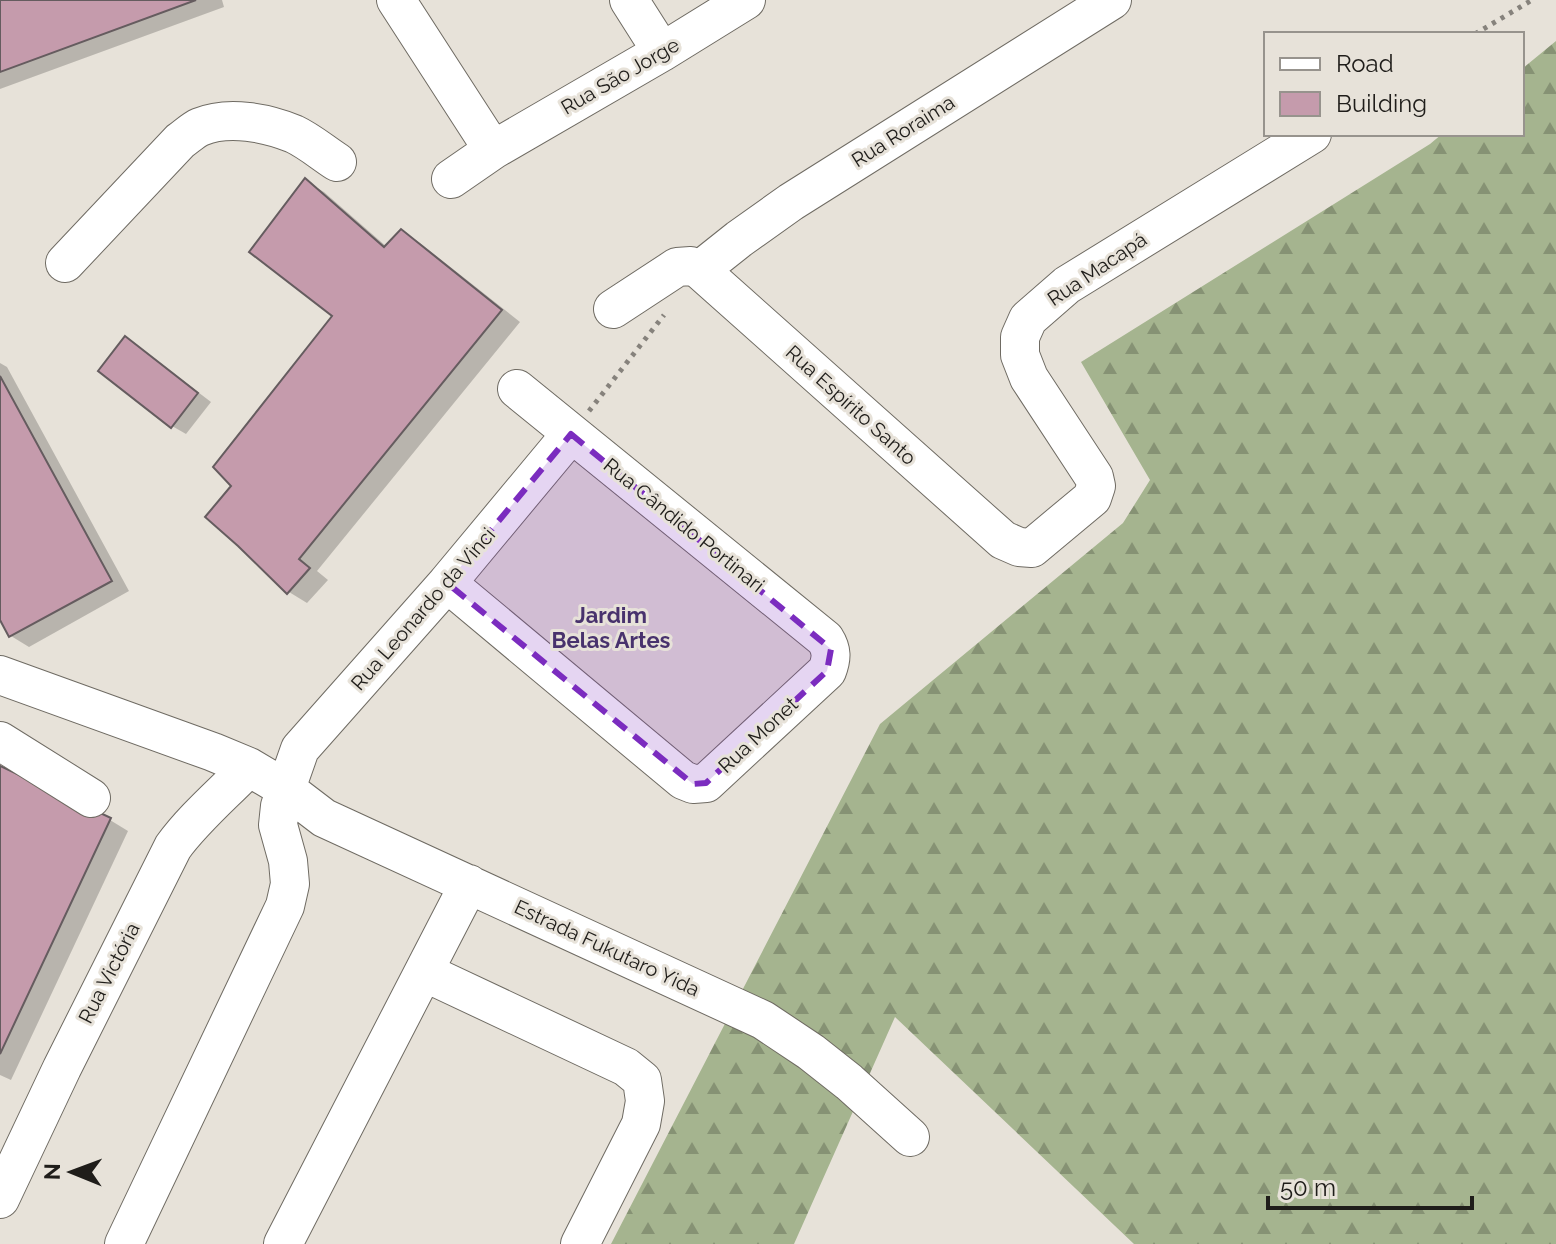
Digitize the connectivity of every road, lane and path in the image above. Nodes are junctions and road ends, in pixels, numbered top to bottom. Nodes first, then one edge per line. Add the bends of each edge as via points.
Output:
1 (396, 0) edge
2 (629, 0) edge
3 (746, 0) edge
4 (1112, 0) edge
5 (1532, 0) edge
6 (1478, 32) edge
7 (662, 52) junction
8 (1309, 136) edge
9 (493, 150) junction
10 (337, 162) dead end
11 (451, 179) dead end
12 (65, 263) dead end
13 (700, 270) junction
14 (613, 309) dead end
15 (517, 389) dead end
16 (571, 434) junction
17 (1003, 540) joint
18 (447, 583) junction
19 (827, 671) joint
20 (0, 675) edge
21 (0, 741) edge
22 (249, 767) junction
23 (286, 789) junction
24 (91, 798) dead end
25 (469, 884) junction
26 (424, 972) junction
27 (910, 1137) dead end
28 (0, 1199) edge
29 (124, 1244) edge
30 (283, 1244) edge
31 (580, 1244) edge

1 - 9 street
2 - 7 street
3 - 7 street, Rua São Jorge
4 - 13 street, Rua Roraima via 791,202
5 - 6 path
7 - 9 street, Rua São Jorge
8 - 17 street, Rua Macapá via 1067,285 1028,319 1020,355 1029,378 1096,486 1092,498 1032,548
9 - 11 street, Rua São Jorge
10 - 12 street via 296,135 265,124 219,122 199,127
13 - 14 street, Rua Roraima via 677,267
13 - 16 path
13 - 17 street, Rua Espírito Santo
15 - 16 street, Rua Cândido Portinari
16 - 18 street, Rua Leonardo da Vinci
16 - 19 street, Rua Cândido Portinari via 825,639 831,649
18 - 19 street, Rua Monet via 693,784 706,783
18 - 23 street, Rua Leonardo da Vinci via 300,749
20 - 22 street, Estrada Fukutaro Yida
21 - 24 street
22 - 23 street, Estrada Fukutaro Yida
22 - 28 street, Rua Victória via 173,847
23 - 25 street, Estrada Fukutaro Yida via 324,818
23 - 29 street via 278,825 290,884 285,906
25 - 26 street
25 - 27 street, Estrada Fukutaro Yida via 763,1020 849,1082
26 - 30 street
26 - 31 street via 626,1067 642,1080 641,1124

